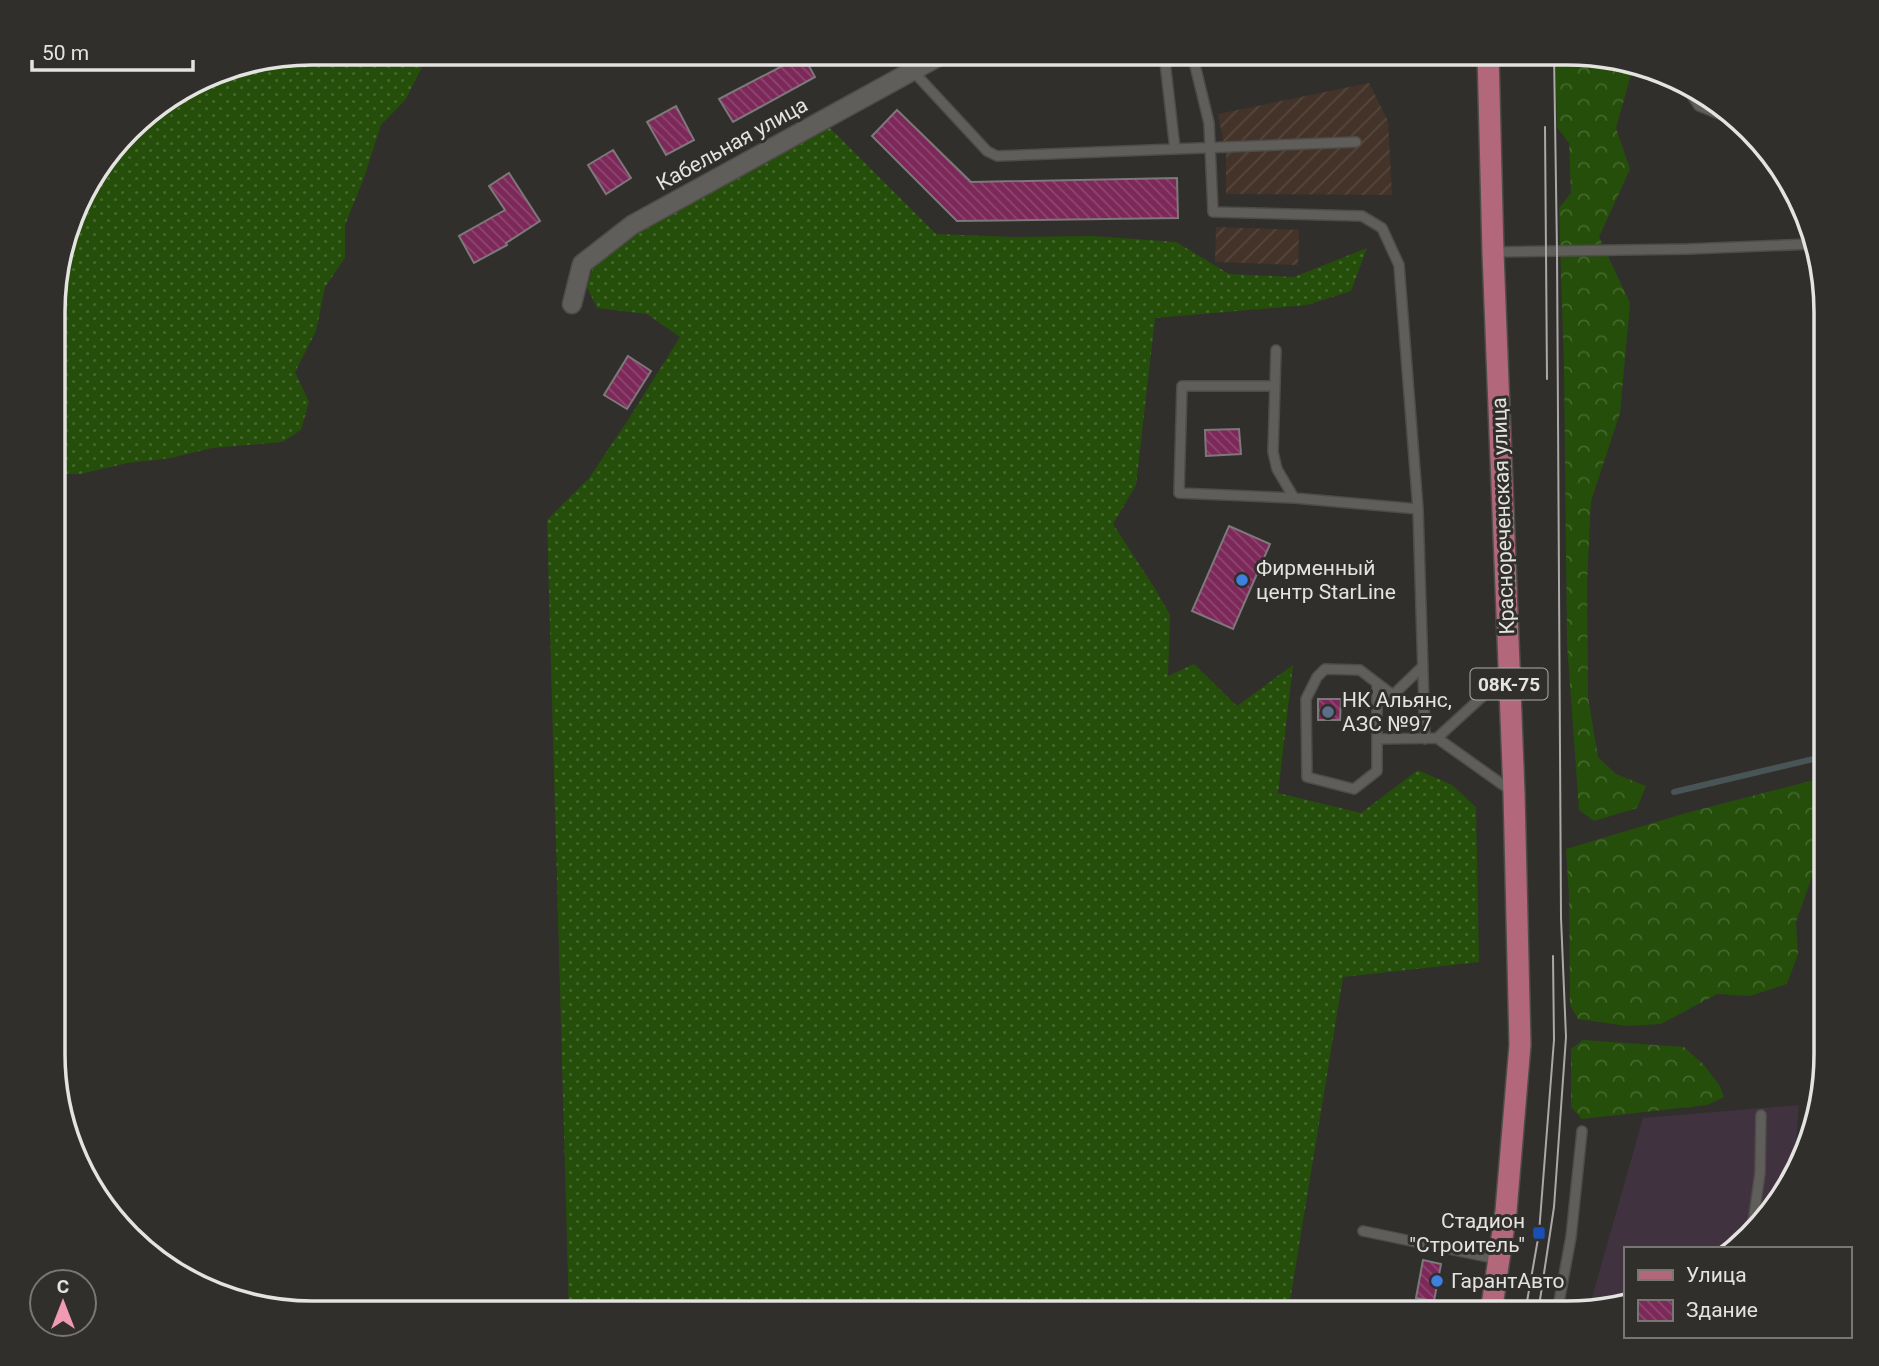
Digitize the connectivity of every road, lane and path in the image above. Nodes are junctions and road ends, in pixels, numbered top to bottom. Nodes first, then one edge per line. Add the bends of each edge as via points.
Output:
1 (922, 65) edge
2 (1165, 65) edge
3 (1195, 65) edge
4 (1488, 65) edge
5 (912, 70) junction
6 (1356, 142) dead end
7 (1212, 148) junction
8 (1175, 149) junction
9 (1805, 244) edge
10 (1493, 253) junction
11 (572, 304) dead end
12 (1276, 350) dead end
13 (1275, 386) junction
14 (1294, 498) junction
15 (1418, 509) junction
16 (1423, 666) junction
17 (1509, 673) junction
18 (1377, 683) junction
19 (1437, 738) junction
20 (1377, 739) junction
21 (1425, 739) junction
22 (1514, 793) junction
23 (1761, 1115) dead end
24 (1582, 1131) dead end
25 (1754, 1216) edge
26 (1363, 1231) dead end
27 (1499, 1260) junction
28 (1493, 1301) edge
29 (1559, 1301) edge

1 - 5 street, Кабельная улица
2 - 8 lane
3 - 7 lane
4 - 10 main road, Краснореченская улица / 08К-75
5 - 8 lane via 987,152 998,156
5 - 11 street, Кабельная улица via 632,225 582,264
6 - 7 lane
7 - 8 lane
7 - 15 lane via 1213,212 1362,216 1382,228 1399,265
9 - 10 lane
10 - 17 main road, Краснореченская улица / 08К-75
12 - 13 lane
13 - 14 lane via 1273,452
13 - 14 lane via 1182,386 1179,493
14 - 15 lane
15 - 16 lane
16 - 18 lane via 1393,695
16 - 21 lane
17 - 19 lane
17 - 22 main road, Краснореченская улица / 08К-75
18 - 20 lane
18 - 20 lane via 1360,670 1325,669 1317,677 1306,699 1307,777 1354,789 1377,771
19 - 21 lane
19 - 22 lane
20 - 21 lane
22 - 27 main road, Краснореченская улица / 08К-75 via 1520,1045
23 - 25 lane
24 - 29 lane
26 - 27 lane
27 - 28 main road, Краснореченская улица / 08К-75

